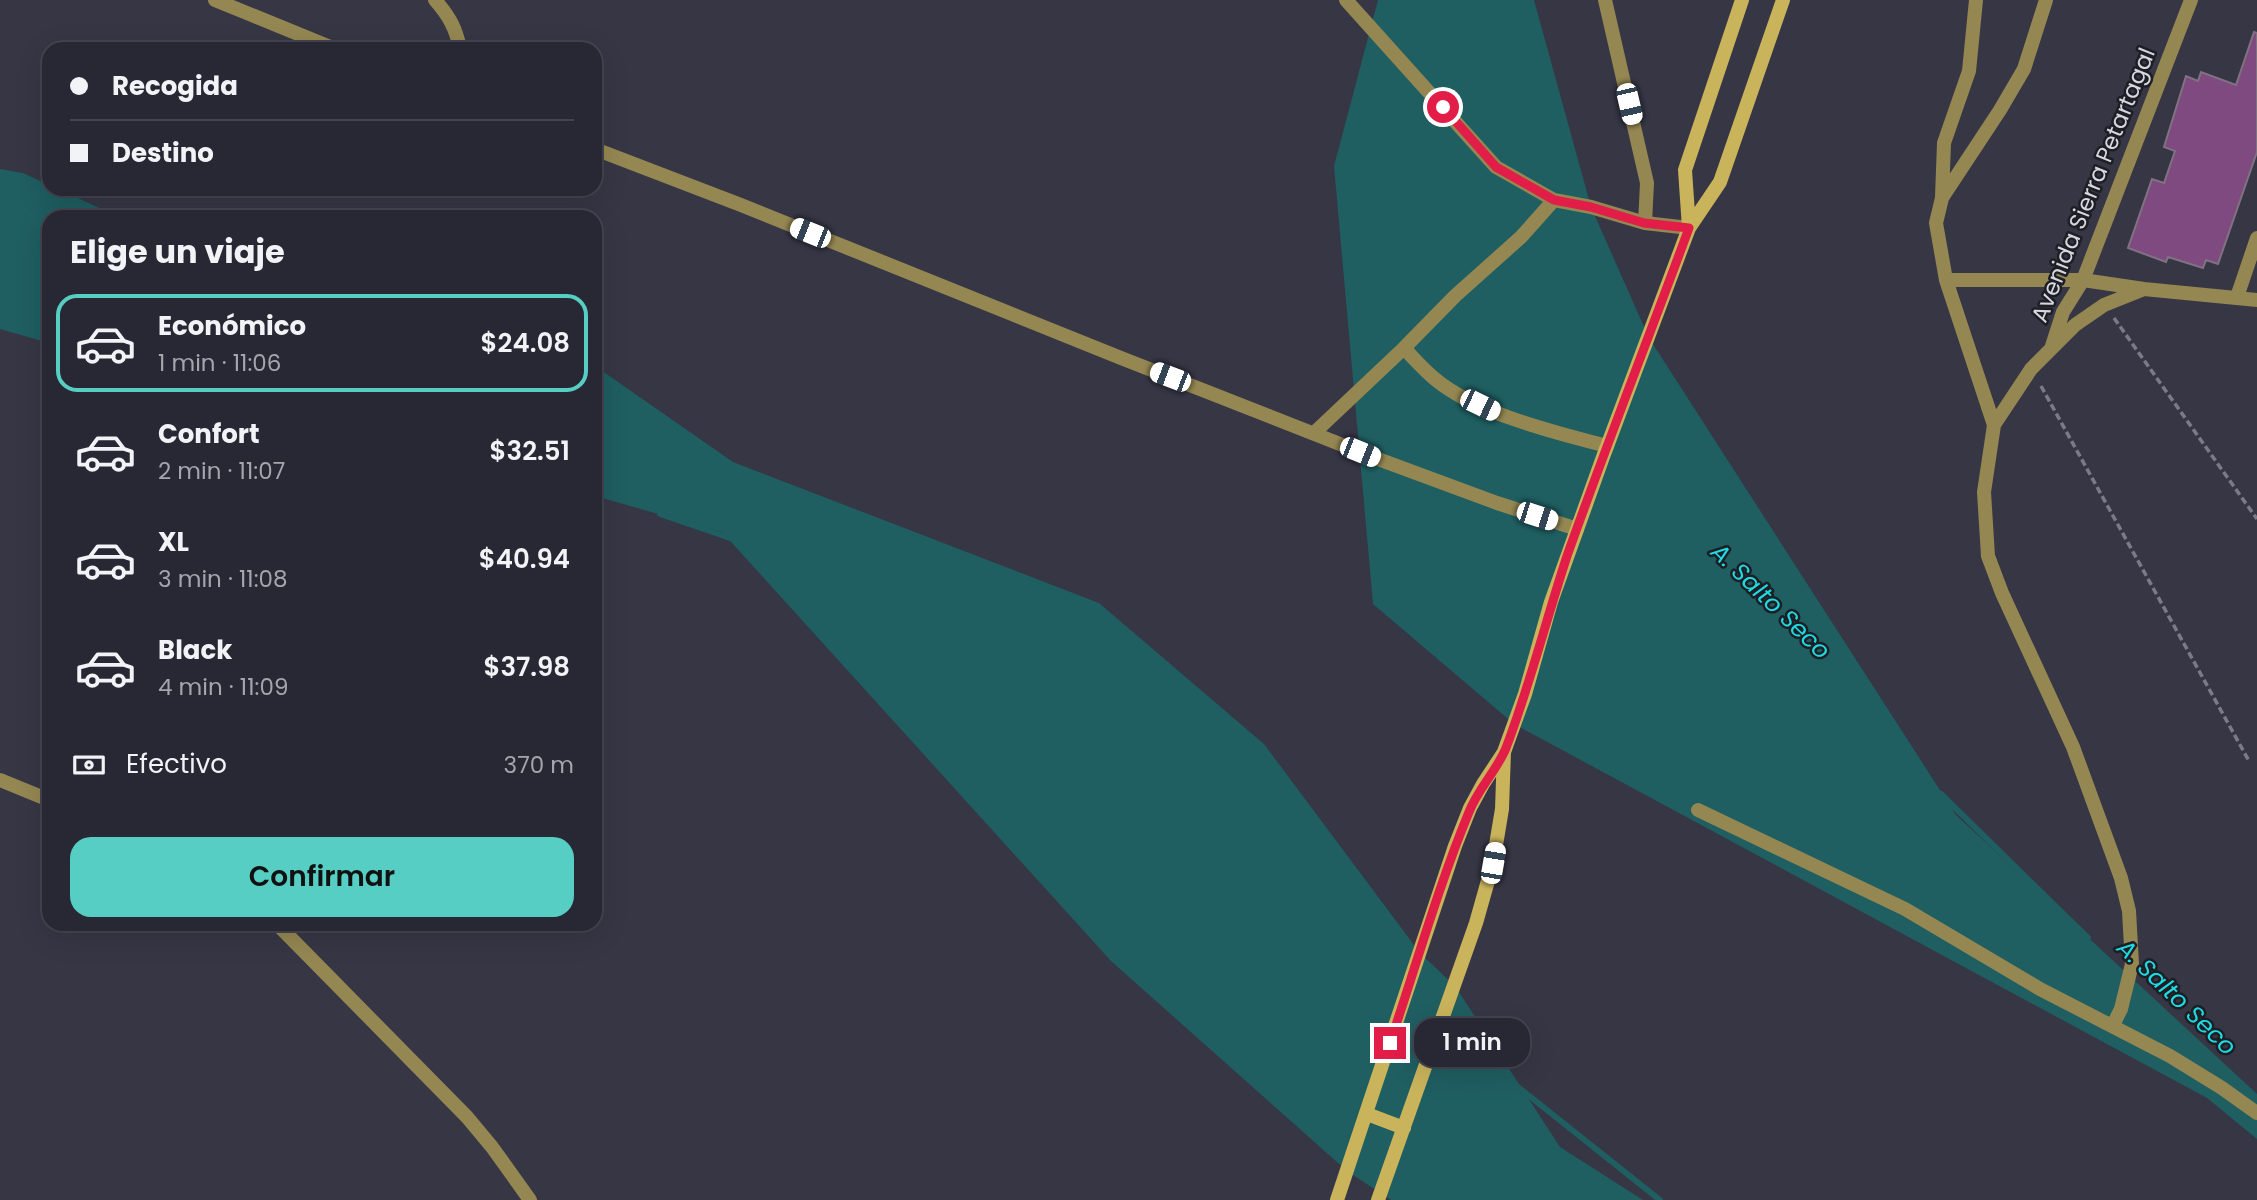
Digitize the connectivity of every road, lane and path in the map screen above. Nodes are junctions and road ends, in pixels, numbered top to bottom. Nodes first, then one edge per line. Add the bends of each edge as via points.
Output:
1 (215, 0) edge
2 (435, 0) edge
3 (1346, 0) edge
4 (1605, 0) edge
5 (1742, 0) edge
6 (1783, 0) edge
7 (1976, 0) edge
8 (2046, 0) edge
9 (2191, 0) edge
10 (318, 42) edge
11 (459, 42) edge
12 (602, 152) edge
13 (1942, 198) junction
14 (1554, 200) junction
15 (1644, 223) junction
16 (1689, 228) junction
17 (2257, 238) edge
18 (1946, 280) junction
19 (2083, 280) junction
20 (2144, 289) junction
21 (2237, 297) junction
22 (2257, 300) edge
23 (2104, 305) junction
24 (2052, 347) junction
25 (1404, 348) junction
26 (2031, 369) junction
27 (1994, 425) junction
28 (1314, 433) junction
29 (1607, 446) junction
30 (2257, 519) edge
31 (1577, 529) junction
32 (1504, 752) junction
33 (2249, 761) dead end
34 (0, 780) edge
35 (42, 797) edge
36 (1698, 810) dead end
37 (284, 931) edge
38 (2113, 1025) junction
39 (2257, 1113) edge
40 (1367, 1114) junction
41 (1404, 1128) junction
42 (530, 1200) edge
43 (1337, 1200) edge
44 (1378, 1200) edge

1 - 10 street
2 - 11 street via 450,17
3 - 14 street via 1496,167
4 - 15 street via 1647,183
5 - 16 street via 1685,170
6 - 16 street via 1720,181
7 - 13 street via 1969,71 1944,143
8 - 13 street via 2024,69
9 - 19 street, Avenida Sierra Petartagal
12 - 28 street
13 - 18 street via 1936,223
14 - 15 street
14 - 25 street
15 - 16 street
16 - 29 street
17 - 21 street
18 - 19 street
18 - 27 street
19 - 20 street
19 - 24 street, Avenida Sierra Petartagal via 2063,312
20 - 21 street
20 - 23 street
21 - 22 street
23 - 24 street
23 - 30 path
24 - 26 street
25 - 28 street
25 - 29 street via 1436,380 1461,396 1499,414
26 - 27 street
26 - 33 path
27 - 38 street via 1984,492 1988,556 2073,747 2129,911 2132,964
28 - 31 street
29 - 31 street
31 - 32 street
32 - 40 street via 1476,796 1455,846
32 - 41 street via 1502,809 1493,863
34 - 35 street
36 - 38 street via 1905,909 2040,989
37 - 42 street via 467,1117
38 - 39 street via 2171,1055
40 - 41 street
40 - 43 street
41 - 44 street

